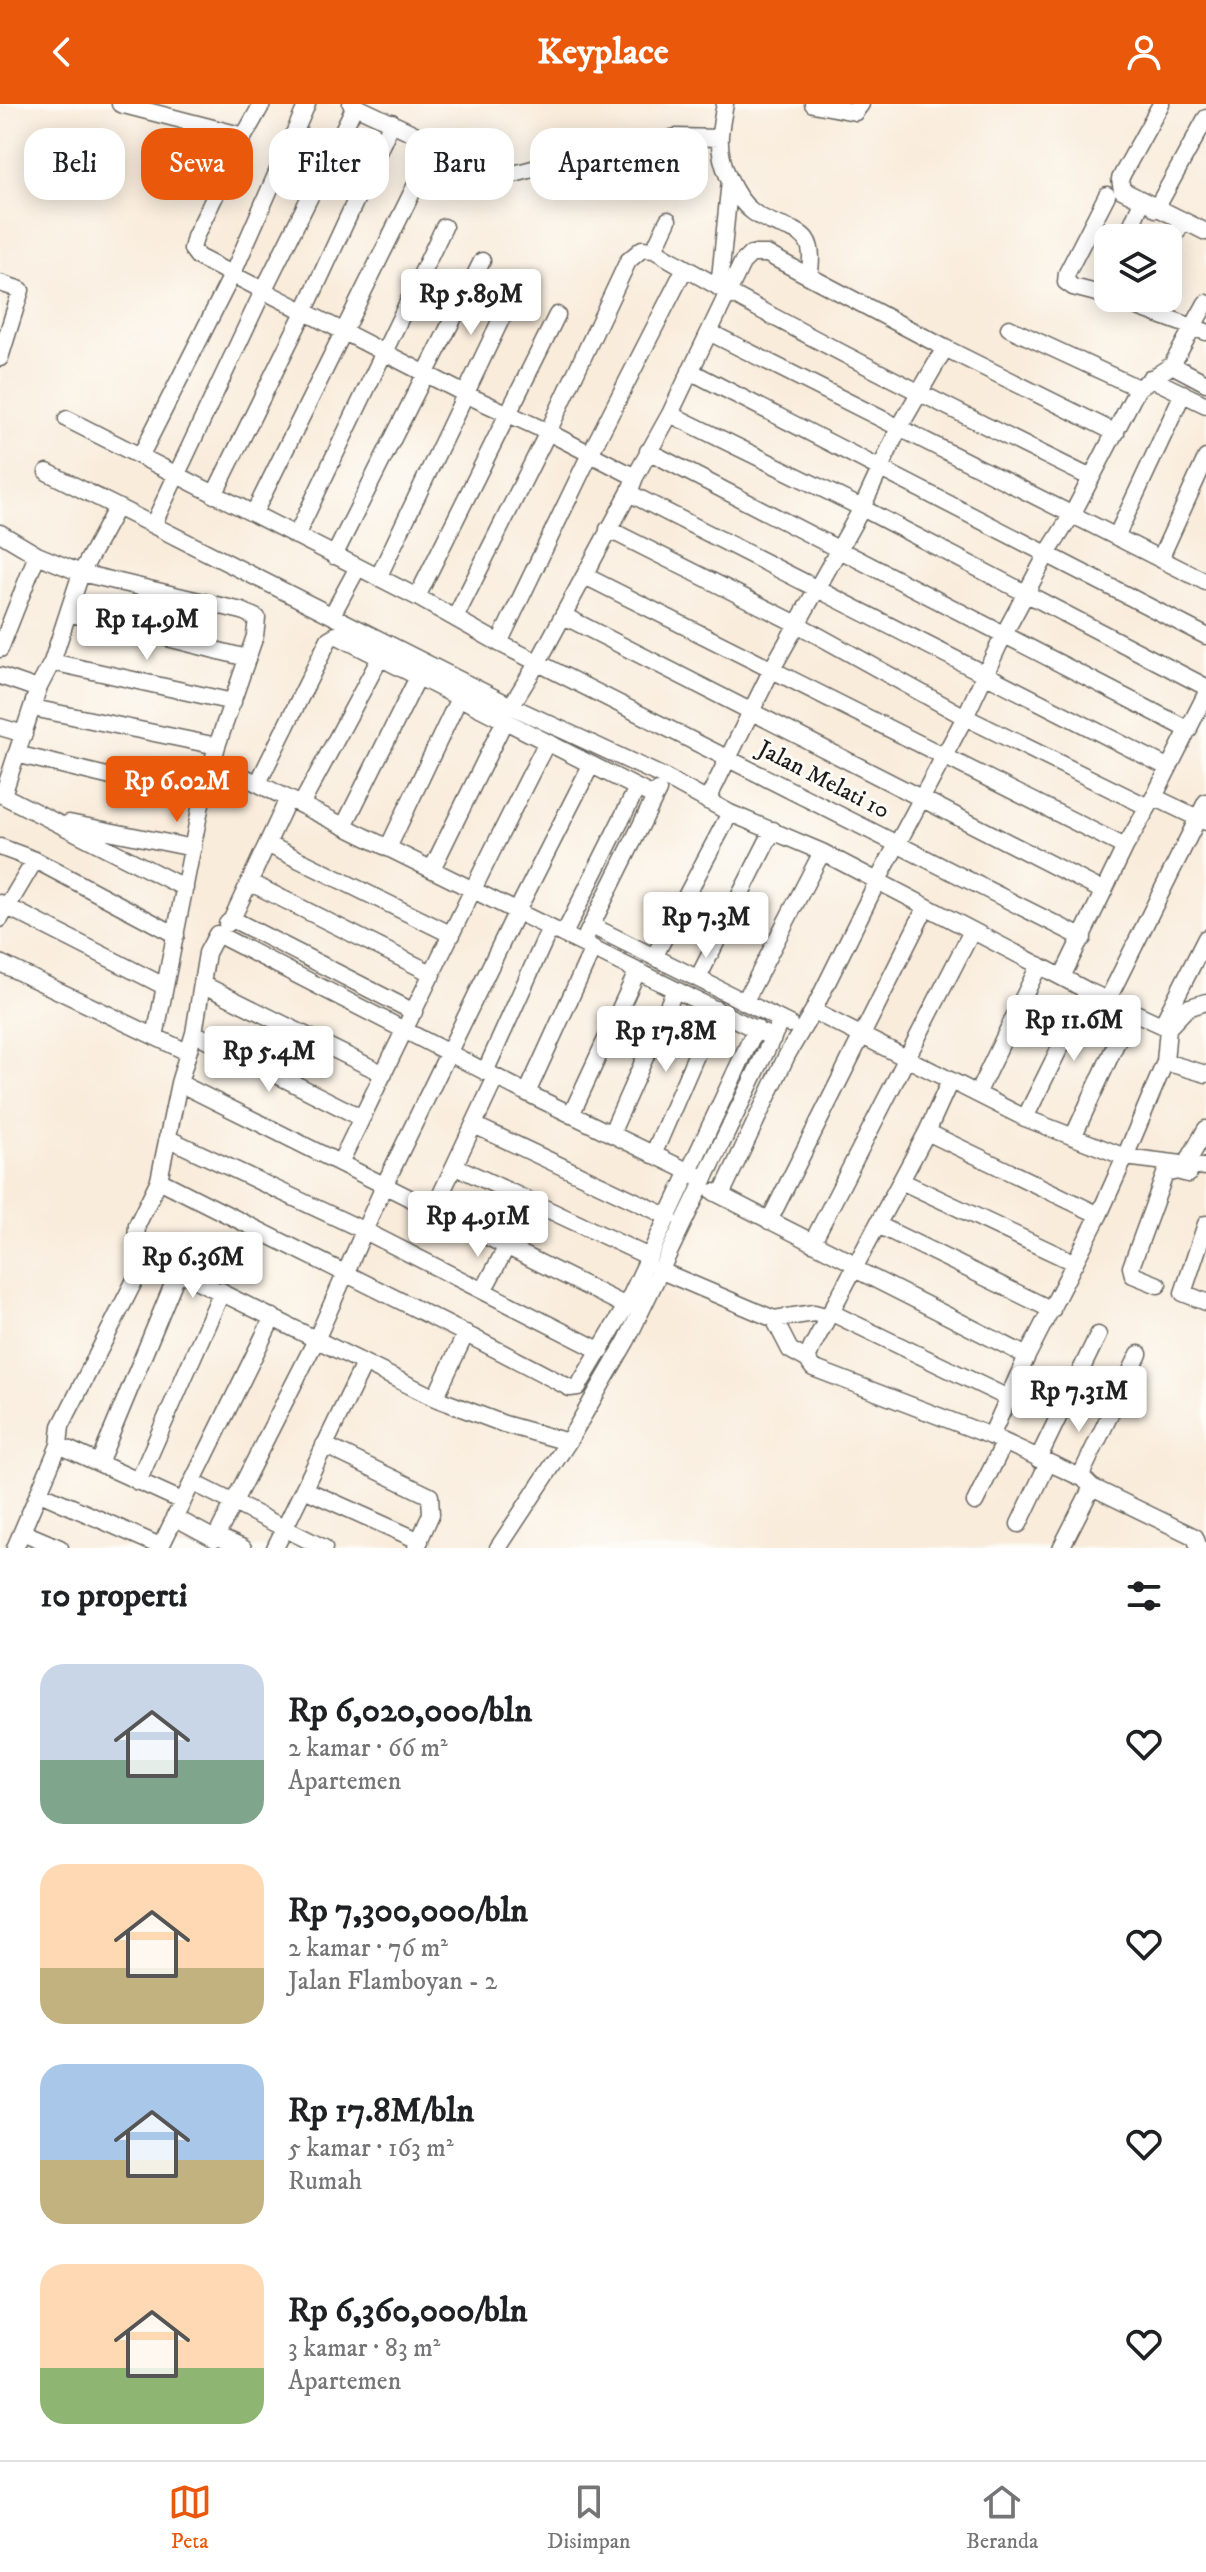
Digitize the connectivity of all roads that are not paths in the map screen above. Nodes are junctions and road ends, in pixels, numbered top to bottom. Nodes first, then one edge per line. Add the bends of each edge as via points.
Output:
1 (120, 104) edge
2 (262, 104) edge
3 (307, 104) edge
4 (725, 104) edge
5 (813, 104) edge
6 (861, 104) edge
7 (1161, 104) edge
8 (353, 105) edge
9 (1206, 118) edge
10 (392, 122) junction
11 (213, 128) edge
12 (248, 128) edge
13 (405, 128) edge
14 (720, 138) junction
15 (514, 174) edge
16 (730, 180) junction
17 (1107, 195) dead end
18 (213, 200) edge
19 (408, 200) edge
20 (1149, 205) junction
21 (668, 220) dead end
22 (1182, 221) junction
23 (1136, 224) edge
24 (1181, 224) edge
25 (444, 227) dead end
26 (1206, 232) edge
27 (654, 250) junction
28 (482, 261) dead end
29 (685, 268) junction
30 (233, 273) junction
31 (809, 276) junction
32 (0, 283) edge
33 (264, 289) junction
34 (723, 290) junction
35 (1094, 293) edge
36 (512, 296) dead end
37 (1206, 303) edge
38 (305, 310) junction
39 (1163, 312) edge
40 (557, 315) dead end
41 (1009, 328) dead end
42 (1199, 329) edge
43 (343, 330) junction
44 (709, 332) junction
45 (1, 348) edge
46 (945, 348) junction
47 (384, 352) junction
48 (1172, 365) junction
49 (690, 371) junction
50 (425, 374) junction
51 (1144, 383) junction
52 (1206, 383) edge
53 (919, 393) junction
54 (1183, 393) junction
55 (467, 395) junction
56 (1206, 405) edge
57 (507, 414) junction
58 (670, 414) junction
59 (67, 419) dead end
60 (899, 428) junction
61 (548, 432) junction
62 (1116, 433) junction
63 (648, 451) junction
64 (590, 454) junction
65 (141, 455) junction
66 (1206, 458) edge
67 (882, 468) junction
68 (47, 472) dead end
69 (175, 474) junction
70 (1091, 478) junction
71 (632, 485) junction
72 (214, 495) junction
73 (117, 507) junction
74 (862, 508) junction
75 (254, 513) junction
76 (1073, 513) junction
77 (153, 525) junction
78 (608, 529) junction
79 (0, 533) edge
80 (296, 536) junction
81 (1116, 537) junction
82 (837, 550) junction
83 (1047, 554) junction
84 (37, 555) junction
85 (334, 556) junction
86 (1160, 559) junction
87 (358, 567) junction
88 (81, 573) junction
89 (1204, 575) edge
90 (585, 576) junction
91 (378, 578) junction
92 (816, 590) junction
93 (1026, 594) junction
94 (417, 597) junction
95 (68, 613) junction
96 (332, 615) junction
97 (564, 616) junction
98 (455, 618) junction
99 (6, 620) edge
100 (797, 624) junction
101 (1004, 634) junction
102 (1206, 636) edge
103 (499, 643) junction
104 (0, 649) edge
105 (247, 658) junction
106 (380, 658) junction
107 (52, 662) junction
108 (538, 662) junction
109 (772, 669) junction
110 (985, 675) junction
111 (0, 676) edge
112 (418, 677) junction
113 (1206, 687) edge
114 (38, 689) junction
115 (1206, 694) edge
116 (459, 698) junction
117 (233, 702) junction
118 (511, 706) junction
119 (33, 708) junction
120 (752, 714) junction
121 (965, 717) junction
122 (504, 722) junction
123 (0, 727) edge
124 (1189, 730) junction
125 (24, 734) junction
126 (546, 744) junction
127 (16, 754) junction
128 (214, 754) junction
129 (944, 756) junction
130 (728, 758) junction
131 (591, 765) junction
132 (1167, 767) junction
133 (664, 777) junction
134 (258, 783) junction
135 (637, 788) junction
136 (1, 794) edge
137 (655, 797) junction
138 (202, 799) junction
139 (922, 800) junction
140 (707, 801) junction
141 (295, 802) junction
142 (1151, 802) junction
143 (1206, 802) edge
144 (730, 813) junction
145 (48, 819) junction
146 (1202, 820) edge
147 (344, 826) junction
148 (773, 830) junction
149 (267, 844) junction
150 (899, 844) junction
151 (0, 847) edge
152 (1125, 847) junction
153 (193, 848) junction
154 (388, 848) junction
155 (822, 852) junction
156 (35, 860) junction
157 (432, 869) junction
158 (249, 882) junction
159 (877, 882) junction
160 (185, 888) junction
161 (472, 889) junction
162 (1103, 891) junction
163 (926, 907) junction
164 (2, 910) edge
165 (517, 911) junction
166 (232, 919) junction
167 (592, 926) junction
168 (557, 931) junction
169 (972, 931) junction
170 (217, 934) junction
171 (176, 935) junction
172 (452, 935) junction
173 (1083, 938) junction
174 (1206, 938) edge
175 (587, 945) junction
176 (654, 957) junction
177 (0, 963) edge
178 (1039, 965) junction
179 (637, 972) junction
180 (433, 974) junction
181 (1062, 977) junction
182 (698, 978) junction
183 (202, 984) junction
184 (164, 986) junction
185 (675, 990) junction
186 (1088, 991) junction
187 (1108, 999) junction
188 (745, 1001) junction
189 (1206, 1002) edge
190 (716, 1009) junction
191 (813, 1011) junction
192 (1131, 1011) junction
193 (414, 1012) junction
194 (781, 1020) junction
195 (1165, 1027) junction
196 (756, 1028) junction
197 (405, 1031) junction
198 (801, 1031) junction
199 (194, 1033) junction
200 (861, 1036) junction
201 (155, 1037) junction
202 (773, 1038) junction
203 (187, 1052) junction
204 (450, 1053) junction
205 (906, 1057) junction
206 (1165, 1062) junction
207 (761, 1063) junction
208 (780, 1072) junction
209 (384, 1074) junction
210 (490, 1074) junction
211 (1206, 1074) edge
212 (950, 1081) junction
213 (179, 1083) junction
214 (527, 1093) junction
215 (977, 1094) junction
216 (571, 1115) junction
217 (362, 1118) junction
218 (1025, 1118) junction
219 (474, 1125) junction
220 (1206, 1129) edge
221 (927, 1132) junction
222 (611, 1134) junction
223 (1073, 1137) junction
224 (167, 1138) junction
225 (653, 1155) junction
226 (1125, 1157) junction
227 (340, 1163) junction
228 (1187, 1163) junction
229 (455, 1166) junction
230 (1206, 1167) edge
231 (1206, 1177) edge
232 (698, 1179) junction
233 (159, 1180) junction
234 (901, 1181) junction
235 (384, 1186) junction
236 (721, 1195) junction
237 (434, 1209) junction
238 (1099, 1215) junction
239 (669, 1217) junction
240 (769, 1221) junction
241 (1206, 1224) edge
242 (878, 1225) junction
243 (365, 1231) junction
244 (812, 1243) junction
245 (507, 1246) junction
246 (147, 1256) junction
247 (647, 1256) junction
248 (1075, 1263) junction
249 (856, 1267) junction
250 (178, 1272) junction
251 (346, 1276) junction
252 (650, 1276) junction
253 (1158, 1285) dead end
254 (222, 1291) junction
255 (483, 1291) junction
256 (1206, 1302) edge
257 (626, 1306) junction
258 (1052, 1310) junction
259 (830, 1315) junction
260 (273, 1317) junction
261 (774, 1319) junction
262 (466, 1333) junction
263 (1098, 1335) dead end
264 (316, 1340) junction
265 (601, 1351) junction
266 (1139, 1354) dead end
267 (1027, 1356) junction
268 (808, 1360) junction
269 (364, 1364) junction
270 (435, 1398) junction
271 (1008, 1398) junction
272 (998, 1440) junction
273 (568, 1442) junction
274 (59, 1445) junction
275 (324, 1445) junction
276 (1043, 1461) junction
277 (99, 1463) junction
278 (138, 1482) junction
279 (192, 1482) junction
280 (1086, 1482) junction
281 (304, 1489) junction
282 (40, 1493) junction
283 (182, 1501) junction
284 (975, 1502) dead end
285 (231, 1503) junction
286 (174, 1517) junction
287 (1019, 1524) dead end
288 (284, 1529) junction
289 (22, 1532) junction
290 (220, 1541) edge
291 (418, 1544) edge
292 (160, 1547) edge
293 (15, 1548) edge
294 (60, 1548) edge
295 (243, 1548) edge
296 (275, 1548) edge
297 (324, 1548) edge
298 (498, 1548) edge
299 (1061, 1548) edge
300 (1199, 1548) edge

1 - 11 street
2 - 12 street
3 - 30 street
4 - 14 street
5 - 6 street via 849,112
7 - 20 street via 1120,179 1122,190
8 - 10 street
8 - 33 street
9 - 20 street
10 - 13 street
10 - 38 street
14 - 15 street via 676,137 631,149 581,151
14 - 16 street
16 - 31 street via 755,214 805,236 812,247
16 - 34 street
17 - 35 street via 1067,273 1066,282
18 - 30 street via 192,245 198,257
19 - 43 street
20 - 22 street
20 - 23 street
21 - 27 street
22 - 24 street
22 - 26 street
25 - 47 street
27 - 29 street
27 - 61 street via 642,249 628,261
28 - 50 street
29 - 34 street
29 - 64 street
30 - 33 street
30 - 65 street
31 - 34 street via 759,253 745,259
31 - 46 street
32 - 45 street via 21,290
33 - 38 street
33 - 69 street
34 - 44 street
34 - 53 street
36 - 55 street
37 - 42 street
38 - 43 street
38 - 72 street
39 - 42 street
40 - 57 street
41 - 51 street
42 - 48 street
43 - 47 street
43 - 75 street
44 - 49 street
44 - 60 street
46 - 53 street
46 - 62 street
47 - 50 street
47 - 80 street
48 - 51 street
48 - 52 street
49 - 58 street
49 - 67 street
50 - 55 street
50 - 85 street
51 - 54 street
51 - 62 street
53 - 60 street
53 - 70 street
54 - 56 street
54 - 81 street
55 - 57 street
55 - 91 street
57 - 61 street
57 - 94 street
58 - 63 street
58 - 74 street
59 - 65 street, Jalan Melati 10
60 - 67 street
60 - 76 street
61 - 64 street
61 - 98 street
62 - 70 street
63 - 71 street
63 - 82 street
64 - 71 street
64 - 103 street
65 - 69 street, Jalan Melati 10
66 - 86 street
67 - 74 street
67 - 83 street
68 - 73 street
69 - 72 street, Jalan Melati 10
69 - 77 street
70 - 76 street
71 - 78 street
71 - 92 street
72 - 75 street, Jalan Melati 10
73 - 77 street
73 - 88 street
74 - 82 street
74 - 93 street
75 - 80 street, Jalan Melati 10
76 - 81 street
76 - 83 street
77 - 96 street
78 - 90 street
78 - 100 street
79 - 84 street
80 - 85 street, Jalan Melati 10
81 - 86 street
82 - 92 street
82 - 101 street
83 - 93 street
83 - 102 street
84 - 88 street
84 - 99 street
85 - 87 street, Jalan Melati 10
86 - 89 street
87 - 91 street, Jalan Melati 10
87 - 96 street
88 - 95 street
88 - 105 street via 257,618
90 - 97 street
90 - 109 street
91 - 94 street, Jalan Melati 10
92 - 100 street
92 - 110 street
93 - 101 street
93 - 113 street
94 - 98 street, Jalan Melati 10
95 - 105 street
95 - 107 street
96 - 118 street
97 - 108 street
97 - 120 street
98 - 103 street, Jalan Melati 10
99 - 104 street
100 - 109 street
100 - 121 street
101 - 110 street
101 - 124 street
103 - 108 street, Jalan Melati 10
105 - 117 street
106 - 112 street
106 - 134 street via 332,636
106 - 141 street
107 - 114 street
107 - 117 street
108 - 118 street
108 - 130 street, Jalan Melati 10
109 - 120 street
109 - 129 street
110 - 121 street
110 - 132 street
111 - 114 street
112 - 116 street
112 - 147 street
114 - 119 street
115 - 124 street
116 - 122 street
116 - 154 street
117 - 128 street
118 - 133 street
119 - 125 street
119 - 128 street
120 - 130 street
120 - 139 street
121 - 129 street
121 - 142 street
122 - 126 street
122 - 157 street
123 - 125 street
124 - 132 street
125 - 127 street
126 - 131 street
126 - 161 street
127 - 136 street
127 - 138 street
128 - 134 street
128 - 138 street
129 - 139 street
129 - 152 street
130 - 140 street
130 - 150 street, Jalan Melati 10
131 - 135 street
131 - 165 street
132 - 142 street
133 - 137 street
133 - 140 street
134 - 141 street
135 - 137 street
135 - 168 street
136 - 145 street
137 - 167 street
138 - 153 street
139 - 150 street
139 - 162 street
140 - 144 street
141 - 147 street
141 - 149 street
142 - 146 street
142 - 152 street
143 - 146 street
144 - 148 street
144 - 176 street
145 - 153 street
145 - 160 street
146 - 187 street
147 - 154 street
148 - 155 street
148 - 182 street
149 - 158 street
149 - 172 street
150 - 159 street
150 - 173 street, Jalan Melati 10
151 - 156 street
152 - 162 street
153 - 160 street
154 - 157 street
155 - 159 street
155 - 188 street
156 - 164 street
156 - 171 street
157 - 161 street
158 - 166 street
158 - 180 street
159 - 163 street
159 - 191 street
160 - 171 street
161 - 165 street
161 - 172 street
162 - 173 street
163 - 169 street
163 - 200 street
164 - 184 street
165 - 168 street
165 - 204 street
166 - 170 street
166 - 193 street
167 - 175 street
167 - 176 street
168 - 175 street
168 - 210 street
169 - 178 street
169 - 205 street
170 - 183 street via 207,953
170 - 197 street
171 - 184 street
172 - 180 street
173 - 181 street
174 - 195 street
175 - 179 street
175 - 214 street
176 - 182 street
177 - 201 street
178 - 181 street
178 - 215 street
179 - 185 street
179 - 216 street
180 - 193 street
181 - 186 street
182 - 188 street
183 - 199 street
183 - 209 street
184 - 201 street
185 - 190 street
185 - 222 street
186 - 187 street
186 - 218 street
187 - 192 street
188 - 194 street
189 - 195 street via 1187,1008
190 - 196 street
190 - 225 street
191 - 198 street
191 - 200 street
192 - 195 street
192 - 223 street
193 - 197 street
194 - 198 street
194 - 202 street
195 - 206 street
196 - 202 street
196 - 232 street
197 - 204 street
197 - 209 street
198 - 208 street
199 - 203 street
199 - 217 street
200 - 205 street
200 - 240 street
201 - 203 street
202 - 207 street
203 - 213 street
204 - 210 street
204 - 235 street
205 - 212 street
205 - 244 street
206 - 211 street
206 - 226 street
207 - 208 street
207 - 232 street
208 - 236 street
209 - 217 street
210 - 214 street
210 - 219 street
212 - 215 street
212 - 221 street
213 - 224 street
213 - 227 street
214 - 216 street
215 - 218 street
216 - 222 street
217 - 227 street
218 - 223 street
219 - 229 street
219 - 239 street
220 - 228 street
221 - 234 street
221 - 238 street
222 - 225 street
223 - 226 street
224 - 233 street
224 - 243 street
225 - 232 street
226 - 228 street
226 - 238 street
227 - 235 street
228 - 230 street
229 - 237 street
229 - 247 street
231 - 253 street via 1165,1174 1131,1272
232 - 236 street
232 - 239 street
232 - 252 street
233 - 246 street via 137,1225 136,1244
233 - 251 street
234 - 242 street
234 - 248 street
235 - 237 street
235 - 243 street
236 - 240 street
237 - 245 street
238 - 248 street
239 - 247 street
240 - 244 street
241 - 256 street via 1183,1293
242 - 249 street
242 - 258 street
243 - 251 street
243 - 255 street
244 - 249 street
245 - 255 street
245 - 257 street
246 - 250 street
246 - 274 street via 64,1419
247 - 252 street
248 - 258 street
249 - 259 street
249 - 267 street
250 - 254 street
250 - 277 street
251 - 262 street
251 - 264 street
252 - 257 street
252 - 261 street
252 - 273 street via 627,1340
254 - 260 street
254 - 278 street
255 - 265 street
257 - 265 street
258 - 267 street
259 - 261 street
259 - 268 street
259 - 271 street
260 - 264 street
260 - 279 street
261 - 268 street via 790,1350
262 - 265 street via 570,1388 584,1380
262 - 270 street
263 - 276 street
264 - 269 street
264 - 285 street
266 - 280 street
267 - 271 street
268 - 272 street via 813,1368
269 - 270 street
269 - 275 street
270 - 273 street
271 - 272 street
272 - 276 street
272 - 284 street
273 - 298 street
274 - 277 street
274 - 282 street
275 - 281 street
275 - 291 street via 430,1496 431,1514
276 - 280 street
276 - 287 street
277 - 278 street
278 - 283 street
279 - 283 street
279 - 285 street
280 - 299 street
280 - 300 street via 1195,1537
281 - 288 street
281 - 291 street
282 - 289 street
282 - 292 street
283 - 286 street
285 - 288 street
285 - 290 street
286 - 290 street
286 - 292 street
288 - 296 street
288 - 297 street
289 - 293 street
289 - 294 street
290 - 295 street

